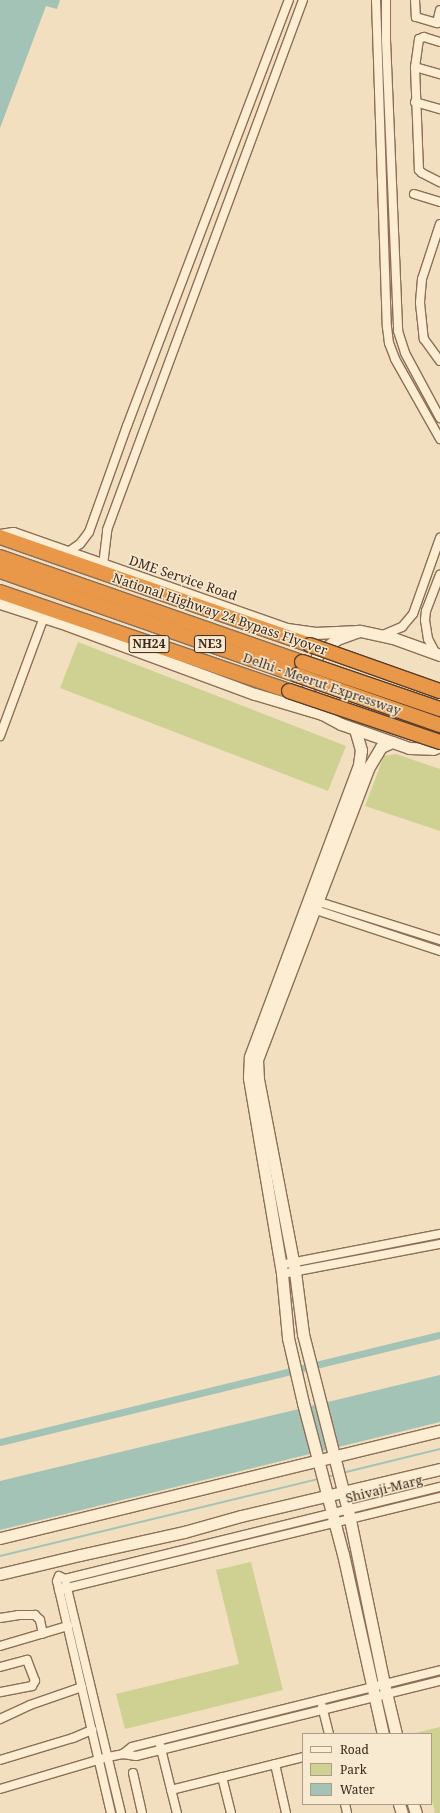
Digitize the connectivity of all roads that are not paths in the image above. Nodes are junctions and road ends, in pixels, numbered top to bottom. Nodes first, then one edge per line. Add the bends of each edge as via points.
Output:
1 (289, 0) edge
2 (303, 0) edge
3 (376, 0) edge
4 (386, 0) edge
5 (415, 0) edge
6 (440, 10) edge
7 (440, 42) edge
8 (415, 67) junction
9 (440, 74) edge
10 (416, 102) junction
11 (440, 109) edge
12 (440, 182) edge
13 (414, 194) dead end
14 (440, 202) edge
15 (440, 224) edge
16 (440, 361) edge
17 (440, 418) edge
18 (440, 439) edge
19 (0, 536) edge
20 (440, 538) edge
21 (64, 556) junction
22 (0, 557) edge
23 (103, 565) junction
24 (0, 572) edge
25 (440, 575) edge
26 (3, 597) edge
27 (125, 608) junction
28 (44, 617) junction
29 (359, 631) junction
30 (380, 635) junction
31 (438, 654) edge
32 (440, 691) edge
33 (440, 709) edge
34 (322, 714) junction
35 (440, 725) edge
36 (355, 729) junction
37 (0, 736) edge
38 (392, 742) junction
39 (440, 742) edge
40 (440, 746) edge
41 (420, 748) junction
42 (440, 756) edge
43 (312, 904) junction
44 (440, 940) edge
45 (440, 951) edge
46 (440, 1234) edge
47 (440, 1244) edge
48 (294, 1267) junction
49 (281, 1269) junction
50 (440, 1431) edge
51 (334, 1457) junction
52 (318, 1461) junction
53 (440, 1469) edge
54 (440, 1487) edge
55 (327, 1491) junction
56 (343, 1493) junction
57 (440, 1497) edge
58 (349, 1515) junction
59 (334, 1518) junction
60 (0, 1538) edge
61 (57, 1561) junction
62 (0, 1574) edge
63 (60, 1578) junction
64 (63, 1589) junction
65 (0, 1618) edge
66 (68, 1626) junction
67 (43, 1634) junction
68 (0, 1646) edge
69 (0, 1666) edge
70 (440, 1670) edge
71 (440, 1681) edge
72 (82, 1686) junction
73 (385, 1689) junction
74 (0, 1692) edge
75 (374, 1692) junction
76 (321, 1700) junction
77 (323, 1709) junction
78 (0, 1719) edge
79 (92, 1730) junction
80 (329, 1733) edge
81 (383, 1733) edge
82 (396, 1733) edge
83 (159, 1740) junction
84 (161, 1750) junction
85 (123, 1754) junction
86 (108, 1757) junction
87 (302, 1757) edge
88 (0, 1760) edge
89 (98, 1760) junction
90 (275, 1764) junction
91 (132, 1772) dead end
92 (222, 1777) junction
93 (0, 1789) edge
94 (171, 1790) junction
95 (111, 1813) edge
96 (121, 1813) edge
97 (142, 1813) edge
98 (176, 1813) edge
99 (231, 1813) edge
100 (286, 1813) edge

1 - 21 street via 89,532 80,544
2 - 23 street via 107,530
3 - 18 street via 389,343 395,359
4 - 17 street via 398,331 405,353
5 - 6 street via 416,17 436,23
7 - 8 street via 424,37 419,39
8 - 9 street
8 - 10 street
10 - 11 street
10 - 12 street via 419,170
13 - 14 street
15 - 16 street via 422,279 420,302 424,339
19 - 21 highway, National Highway 24 Bypass Flyover
20 - 30 street via 414,614 394,632
21 - 23 street, DME Service Road
21 - 32 highway, National Highway 24 Bypass Flyover, bridge
22 - 27 highway, Delhi - Meerut Expressway / NE3
23 - 29 street, DME Service Road via 287,628 314,633
24 - 27 highway, Delhi - Meerut Expressway / NE3
25 - 31 street via 425,620 428,640
26 - 28 street
26 - 39 highway, NH24, bridge
27 - 33 highway, Delhi - Meerut Expressway / NE3, bridge
27 - 35 highway, Delhi - Meerut Expressway / NE3, bridge
28 - 34 street via 255,694
28 - 37 street
29 - 30 street, DME Service Road
29 - 34 street via 337,639 318,654 310,673 308,690 314,706
30 - 31 street, DME Service Road
34 - 36 street
36 - 38 street
36 - 43 street via 361,750 359,765
38 - 41 street via 409,748
38 - 43 street via 381,747 368,769
40 - 41 street via 432,749
41 - 42 street
43 - 44 street
43 - 45 street
43 - 48 street via 258,1060 258,1079
43 - 49 street via 250,1057 249,1078
46 - 48 street
47 - 48 street
48 - 49 street
48 - 51 street via 303,1334
49 - 52 street via 288,1338
50 - 51 street
51 - 52 street
51 - 56 street
52 - 55 street
52 - 60 street
53 - 56 street
54 - 58 street, Shivaji Marg
55 - 56 street
55 - 59 street
55 - 61 street via 184,1532
56 - 58 street
57 - 58 street, Shivaji Marg
58 - 59 street, Shivaji Marg
58 - 73 street
59 - 63 street
59 - 64 street
59 - 75 street
61 - 62 street
61 - 63 street
63 - 64 street
64 - 66 street
64 - 86 street
65 - 67 street via 35,1615 39,1618
66 - 67 street
66 - 72 street
67 - 68 street
69 - 74 street via 27,1660 35,1681 32,1686
70 - 73 street
71 - 73 street
72 - 78 street
72 - 79 street
73 - 75 street
73 - 82 street
75 - 76 street
75 - 77 street
75 - 81 street
76 - 77 street
76 - 83 street
77 - 80 street
77 - 84 street
79 - 88 street
79 - 89 street
83 - 84 street
83 - 85 street via 132,1747
84 - 85 street via 136,1756
84 - 94 street
85 - 86 street
86 - 89 street
86 - 96 street
87 - 90 street
89 - 93 street
89 - 95 street
90 - 92 street
90 - 100 street
91 - 97 street
92 - 94 street
92 - 99 street
94 - 98 street

